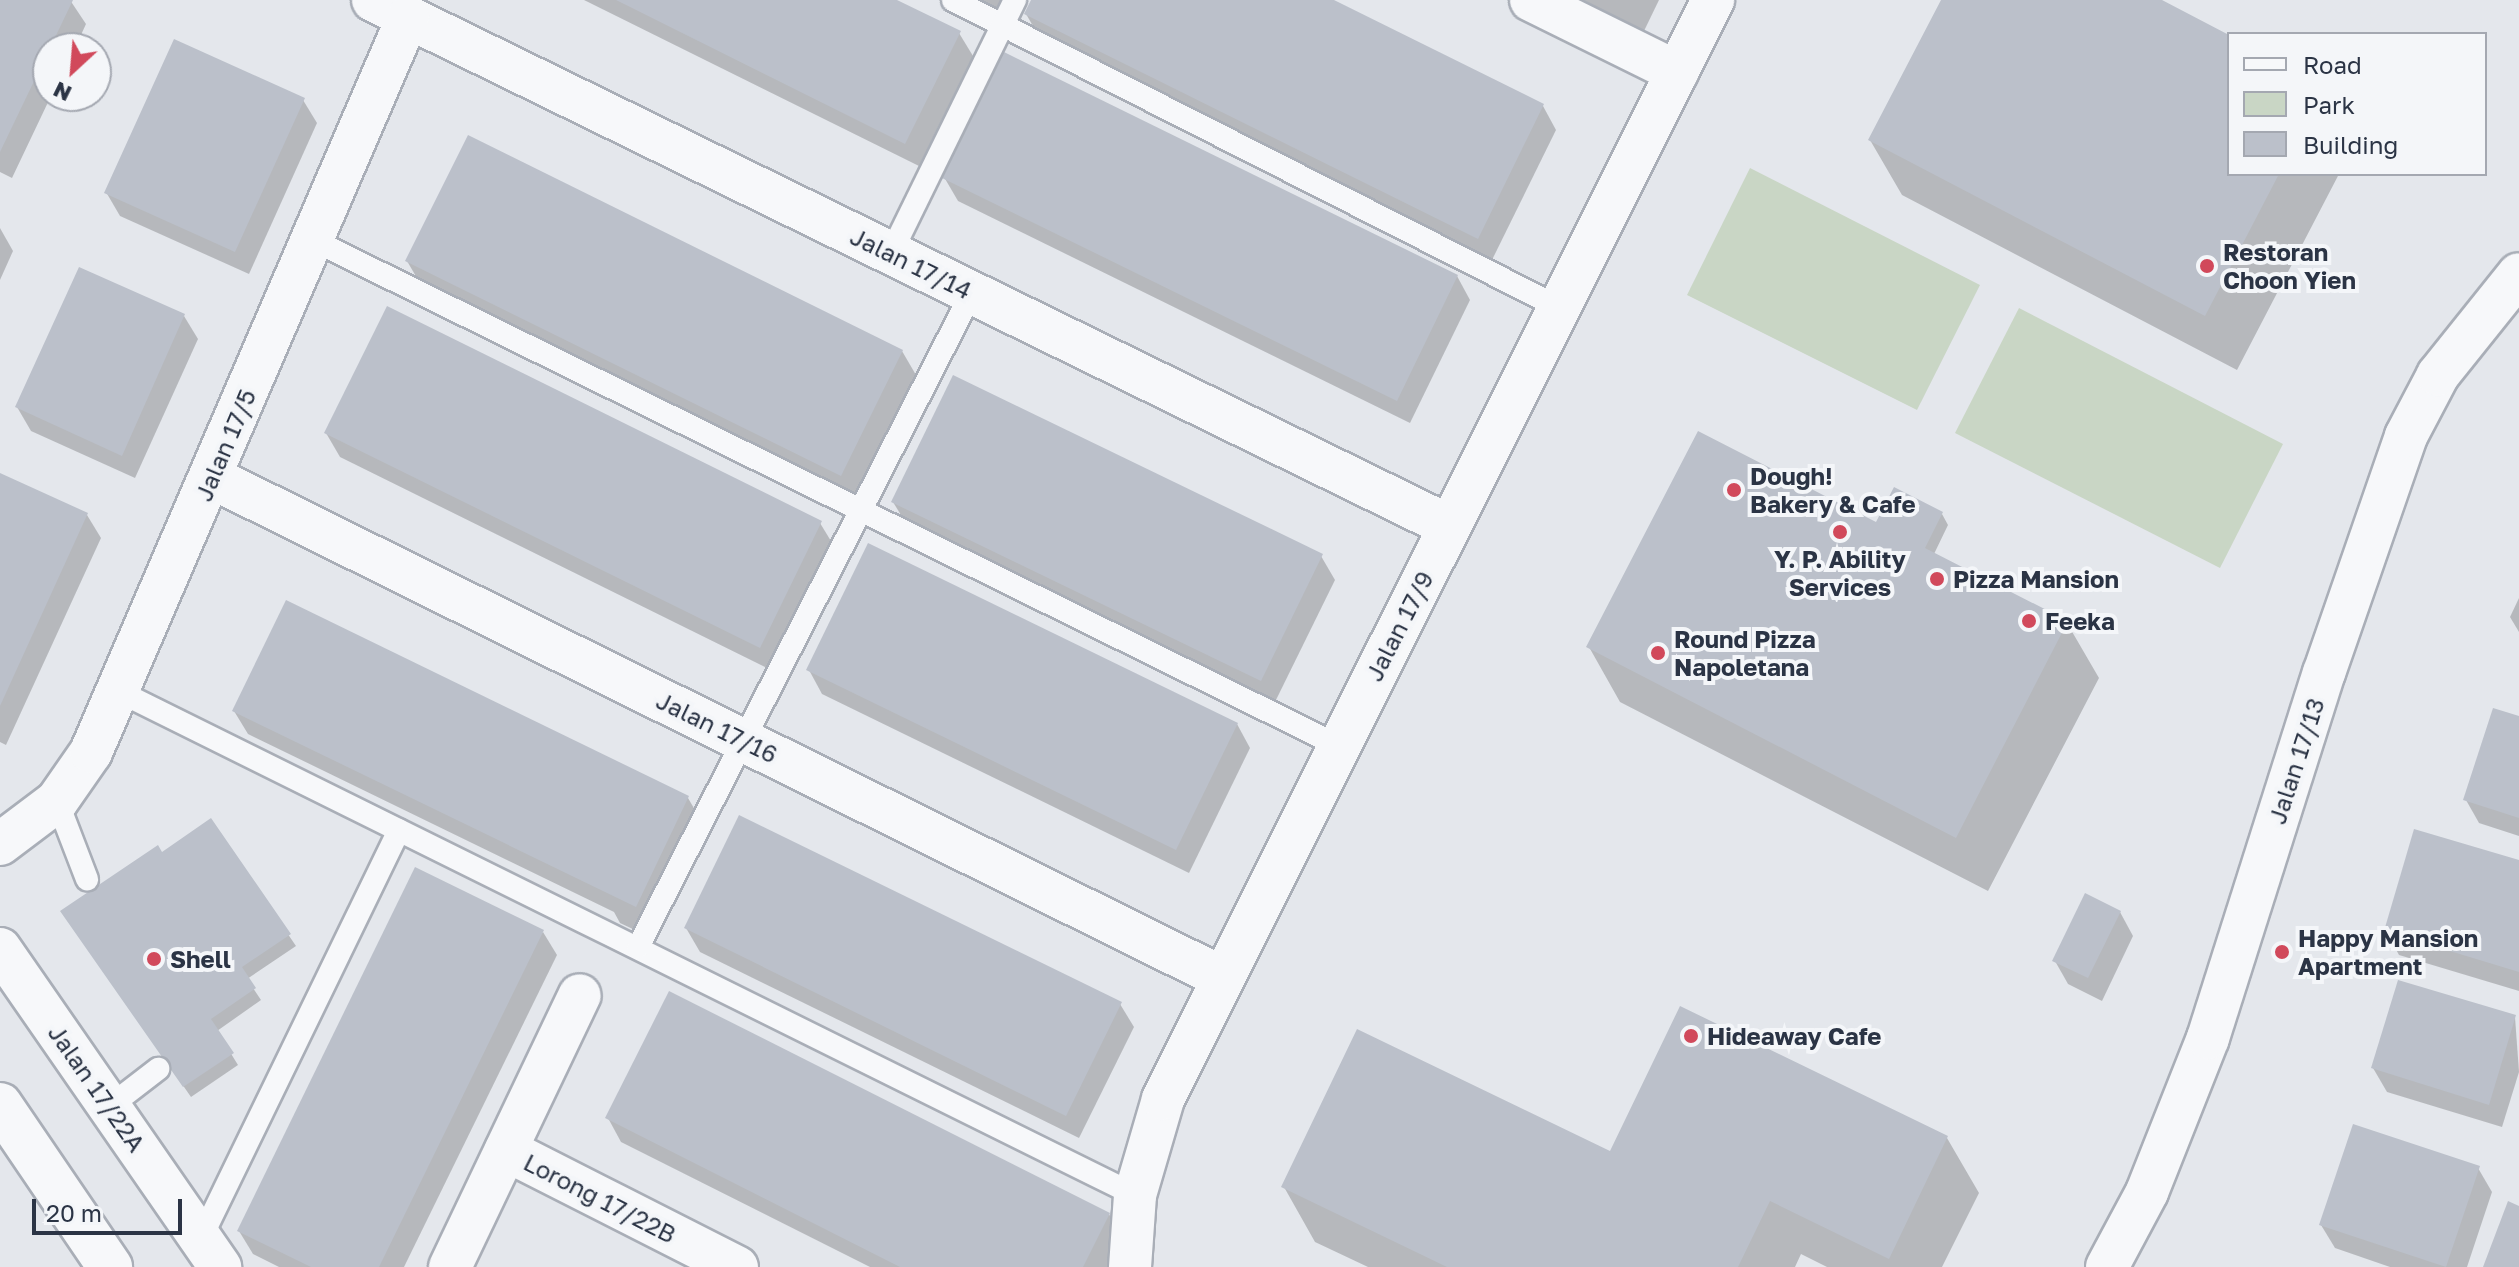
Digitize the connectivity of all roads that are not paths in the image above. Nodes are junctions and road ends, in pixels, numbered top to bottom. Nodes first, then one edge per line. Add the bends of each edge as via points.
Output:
1 (953, 0) edge
2 (1015, 0) edge
3 (1531, 0) edge
4 (1713, 0) edge
5 (390, 9) edge
6 (1003, 24) junction
7 (1677, 72) junction
8 (313, 240) junction
9 (891, 253) junction
10 (2519, 274) edge
11 (972, 292) junction
12 (1560, 308) junction
13 (211, 477) junction
14 (860, 510) junction
15 (1449, 526) junction
16 (120, 692) junction
17 (743, 741) junction
18 (1339, 746) junction
19 (57, 801) junction
20 (399, 830) junction
21 (0, 844) edge
22 (87, 879) dead end
23 (638, 947) junction
24 (0, 949) edge
25 (1223, 978) junction
26 (580, 995) dead end
27 (158, 1069) dead end
28 (0, 1105) edge
29 (110, 1106) junction
30 (506, 1150) junction
31 (1135, 1195) junction
32 (211, 1251) edge
33 (725, 1264) edge
34 (110, 1267) edge
35 (450, 1267) edge
36 (1130, 1267) edge
37 (2107, 1267) edge

1 - 6 lane
2 - 6 lane
3 - 7 street
4 - 7 street, Jalan 17/9
5 - 8 street, Jalan 17/5
5 - 9 street, Jalan 17/14
6 - 9 lane
6 - 12 lane
7 - 12 street, Jalan 17/9
8 - 13 street, Jalan 17/5
8 - 14 lane
9 - 11 street, Jalan 17/14
10 - 37 street, Jalan 17/13 via 2438,375 2406,436 2208,1038 2147,1192
11 - 14 lane
11 - 15 street, Jalan 17/14
12 - 15 street, Jalan 17/9
13 - 16 street, Jalan 17/5
13 - 17 street, Jalan 17/16
14 - 17 lane
14 - 18 lane
15 - 18 street, Jalan 17/9
16 - 19 street, Jalan 17/5 via 91,752
16 - 20 lane
17 - 23 lane
17 - 25 street, Jalan 17/16
18 - 25 street, Jalan 17/9
19 - 21 street, Jalan 17/5
19 - 22 lane
20 - 23 lane
20 - 32 lane
23 - 31 lane
24 - 29 street, Jalan 17/22A
25 - 31 street, Jalan 17/9 via 1163,1099
26 - 30 street, Lorong 17/22B
27 - 29 lane
28 - 34 street
29 - 32 street, Jalan 17/22A
30 - 33 street, Lorong 17/22B
30 - 35 street, Lorong 17/22B
31 - 36 street, Jalan 17/9

